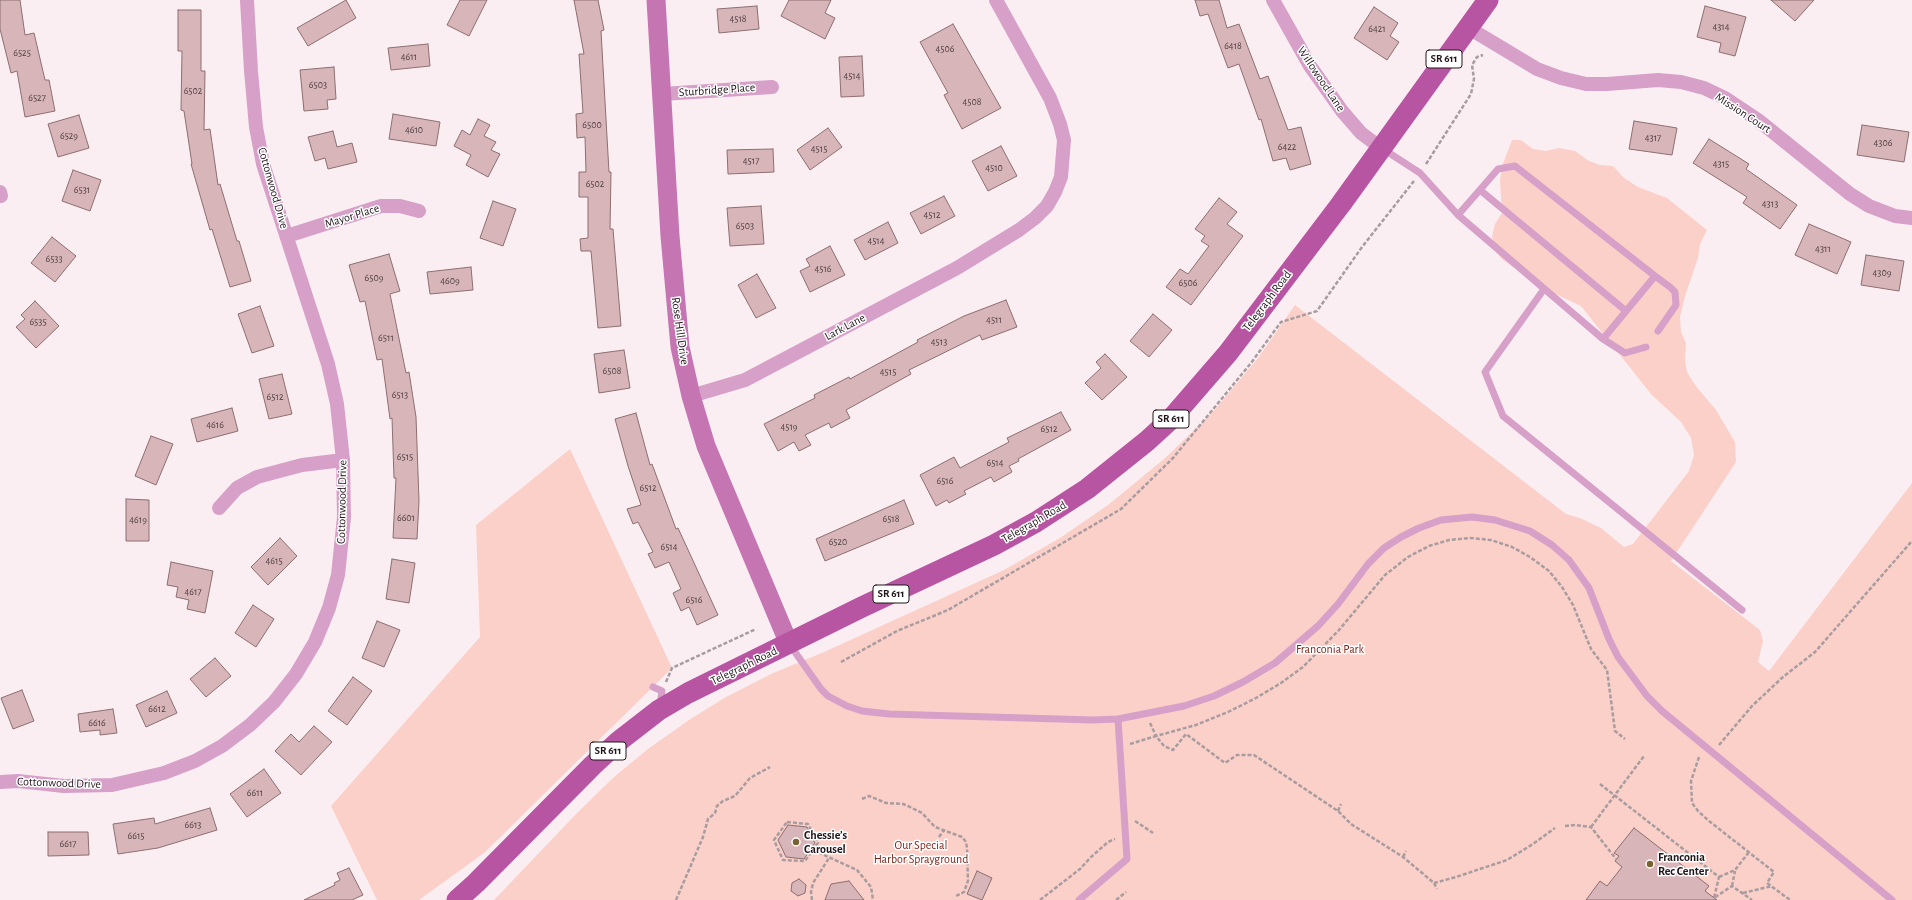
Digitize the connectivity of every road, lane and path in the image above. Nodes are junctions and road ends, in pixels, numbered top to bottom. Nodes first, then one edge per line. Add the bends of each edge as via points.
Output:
1 (247, 0) edge
2 (656, 0) edge
3 (996, 0) edge
4 (1273, 0) edge
5 (1488, 0) edge
6 (1468, 27) junction
7 (772, 87) dead end
8 (662, 94) junction
9 (1381, 148) junction
10 (1480, 190) junction
11 (419, 211) dead end
12 (1458, 215) junction
13 (1912, 218) edge
14 (287, 236) junction
15 (1655, 276) junction
16 (1544, 289) junction
17 (1626, 312) junction
18 (1658, 331) dead end
19 (1603, 339) junction
20 (1646, 347) dead end
21 (691, 396) junction
22 (343, 460) junction
23 (219, 508) dead end
24 (1912, 541) edge
25 (1742, 610) dead end
26 (756, 629) dead end
27 (789, 644) junction
28 (653, 687) dead end
29 (660, 701) junction
30 (1118, 719) junction
31 (1149, 721) dead end
32 (1156, 736) junction
33 (1625, 740) dead end
34 (1131, 752) dead end
35 (1712, 753) junction
36 (1644, 756) dead end
37 (1699, 757) dead end
38 (770, 766) dead end
39 (0, 782) edge
40 (1600, 784) dead end
41 (1615, 795) junction
42 (862, 799) dead end
43 (1341, 804) dead end
44 (1338, 811) junction
45 (1135, 820) dead end
46 (1565, 826) dead end
47 (1591, 827) junction
48 (1555, 828) dead end
49 (944, 830) junction
50 (1153, 833) dead end
51 (939, 837) dead end
52 (1116, 839) dead end
53 (813, 850) junction
54 (1406, 851) dead end
55 (1749, 852) junction
56 (1403, 857) junction
57 (829, 858) junction
58 (1616, 859) dead end
59 (1735, 870) junction
60 (1719, 877) junction
61 (1434, 883) junction
62 (1732, 886) junction
63 (1772, 886) junction
64 (1438, 889) dead end
65 (1126, 892) dead end
66 (1742, 893) junction
67 (956, 896) dead end
68 (457, 900) edge
69 (676, 900) edge
70 (812, 900) edge
71 (873, 900) edge
72 (1040, 900) edge
73 (1079, 900) edge
74 (1116, 900) edge
75 (1752, 900) edge
76 (1790, 900) edge
77 (1892, 900) edge

1 - 14 street, Cottonwood Drive via 250,71 256,127 264,164
2 - 8 street, Rose Hill Drive
3 - 21 street, Lark Lane via 1050,98 1064,140 1061,177 1047,206 995,247 957,268 744,380
4 - 9 street, Willowood Lane via 1310,66 1342,111 1361,133
5 - 6 main road, Telegraph Road / SR 611
6 - 9 main road, Telegraph Road / SR 611
6 - 13 street, Mission Court via 1525,63 1561,78 1586,84 1658,80 1704,88 1725,98 1758,120 1850,194 1869,206 1895,216
7 - 8 street, Sturbridge Place
8 - 21 street, Rose Hill Drive via 676,312 680,347
9 - 12 lane via 1420,173
9 - 27 main road, Telegraph Road / SR 611 via 1228,353 1170,420 1147,441 1087,489 1036,522 994,545
10 - 12 lane
10 - 15 lane via 1498,169 1515,166
10 - 17 lane
11 - 14 street, Mayor Place via 400,206 381,206
12 - 16 lane
14 - 22 street, Cottonwood Drive via 328,364 337,404
15 - 17 lane
15 - 18 lane via 1675,292 1676,305
16 - 19 lane
16 - 25 lane via 1485,372 1503,416
17 - 19 lane
19 - 20 lane via 1624,353
21 - 27 street, Rose Hill Drive via 719,481
22 - 23 street via 302,465 257,477 237,488
22 - 39 street, Cottonwood Drive via 343,536 338,575 329,608 315,642 296,674 274,702 250,725 222,746 195,761 132,782 91,787
24 - 35 path via 1815,652 1782,677 1752,706
26 - 29 path via 672,668
27 - 29 main road, Telegraph Road / SR 611 via 688,693
27 - 30 lane via 828,696 862,711 889,714
28 - 29 lane
29 - 68 main road, Telegraph Road / SR 611
30 - 35 lane via 1184,706 1214,696 1243,682 1275,663 1318,626 1368,564 1390,544 1419,528 1441,520 1472,517 1520,526 1552,545 1569,560 1589,588 1609,639 1628,672 1662,712
30 - 73 lane via 1127,859
31 - 32 path
32 - 33 path via 1196,725 1228,712 1281,683 1303,667 1339,630 1384,575 1408,557 1429,546 1470,538 1491,540 1512,547 1549,571 1573,605 1591,649 1607,670 1615,731
32 - 34 path via 1130,744
32 - 44 path via 1164,746 1173,750 1186,734 1225,763 1237,755 1254,755
35 - 77 lane
36 - 41 path
37 - 55 path via 1691,781 1692,803 1709,821
38 - 69 path via 750,778 735,796 717,806 715,813 708,819 704,837
40 - 41 path
41 - 47 path
41 - 60 path
42 - 49 path via 869,796 886,803 903,804 922,813 935,827
43 - 44 path
44 - 56 path via 1351,824
45 - 50 path
46 - 47 path
47 - 58 path
48 - 61 path via 1507,860
49 - 51 path
49 - 67 path via 962,837 966,842 967,888
52 - 72 path via 1108,842 1080,869
53 - 53 path via 818,843 808,824 787,822 774,840 783,860 805,861
53 - 57 path
54 - 56 path
55 - 59 path
55 - 63 path via 1774,872 1767,883
56 - 61 path
57 - 70 path via 813,883
57 - 71 path via 850,866 864,876 871,887
59 - 60 path
59 - 62 path
60 - 62 path via 1714,898
61 - 64 path
62 - 66 path
63 - 66 path
63 - 76 path
65 - 74 path
66 - 75 path

